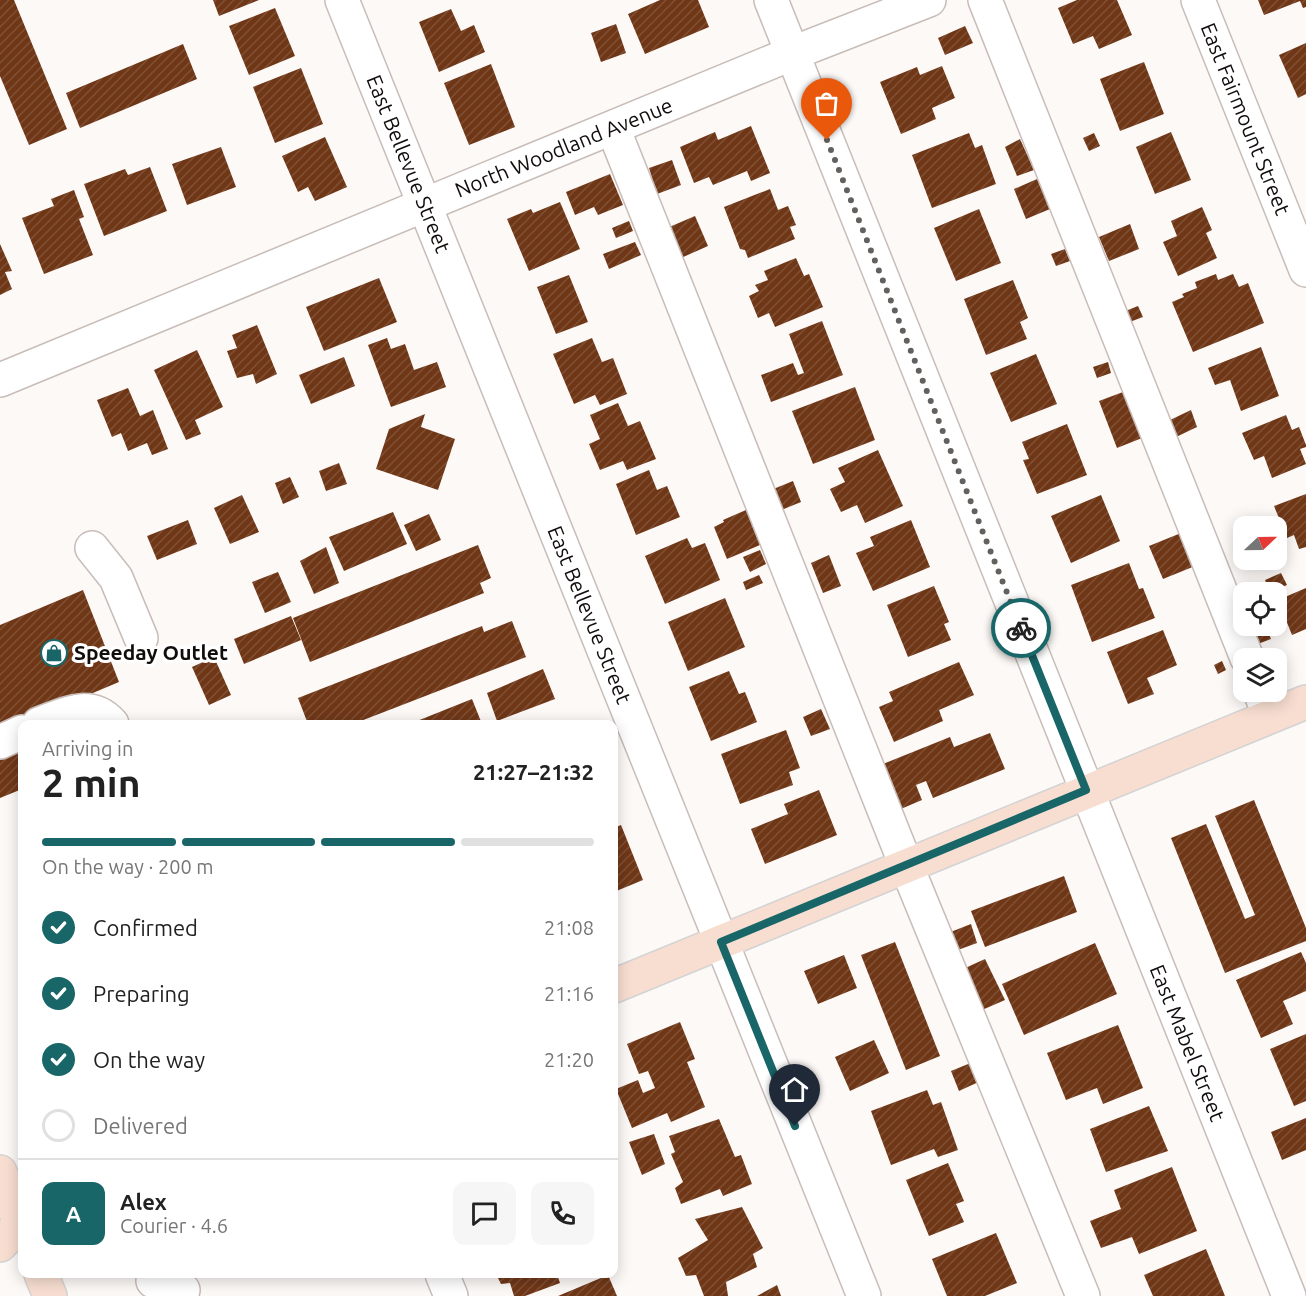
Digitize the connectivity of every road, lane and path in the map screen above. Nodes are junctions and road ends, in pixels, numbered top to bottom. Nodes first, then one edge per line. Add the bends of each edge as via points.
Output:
1 (342, 0) edge
2 (771, 0) edge
3 (929, 0) edge
4 (985, 0) edge
5 (1198, 0) edge
6 (793, 53) junction
7 (613, 129) junction
8 (425, 206) junction
9 (1306, 270) edge
10 (0, 380) edge
11 (92, 548) dead end
12 (141, 638) dead end
13 (1243, 648) edge
14 (1306, 702) edge
15 (1265, 704) edge
16 (51, 720) edge
17 (108, 720) edge
18 (18, 734) edge
19 (0, 742) edge
20 (1086, 790) junction
21 (906, 865) junction
22 (721, 942) junction
23 (618, 984) edge
24 (0, 1172) edge
25 (13, 1229) edge
26 (43, 1278) edge
27 (444, 1278) edge
28 (50, 1296) edge
29 (451, 1296) edge
30 (864, 1296) edge
31 (1083, 1296) edge
32 (1288, 1296) edge

1 - 8 street, East Bellevue Street
2 - 6 street, East Mabel Street
3 - 6 street, North Woodland Avenue
4 - 13 street
5 - 9 street, East Fairmount Street
6 - 7 street, North Woodland Avenue
6 - 20 street, East Mabel Street
7 - 8 street, North Woodland Avenue
7 - 21 street
8 - 10 street, North Woodland Avenue
8 - 22 street, East Bellevue Street
11 - 12 street via 116,578
14 - 15 main road
15 - 20 main road
16 - 17 street via 80,710
18 - 19 street
20 - 21 main road
20 - 32 street, East Mabel Street
21 - 22 main road
21 - 31 street
22 - 23 main road
22 - 30 street, East Bellevue Street
24 - 25 main road
26 - 28 main road
27 - 29 street

